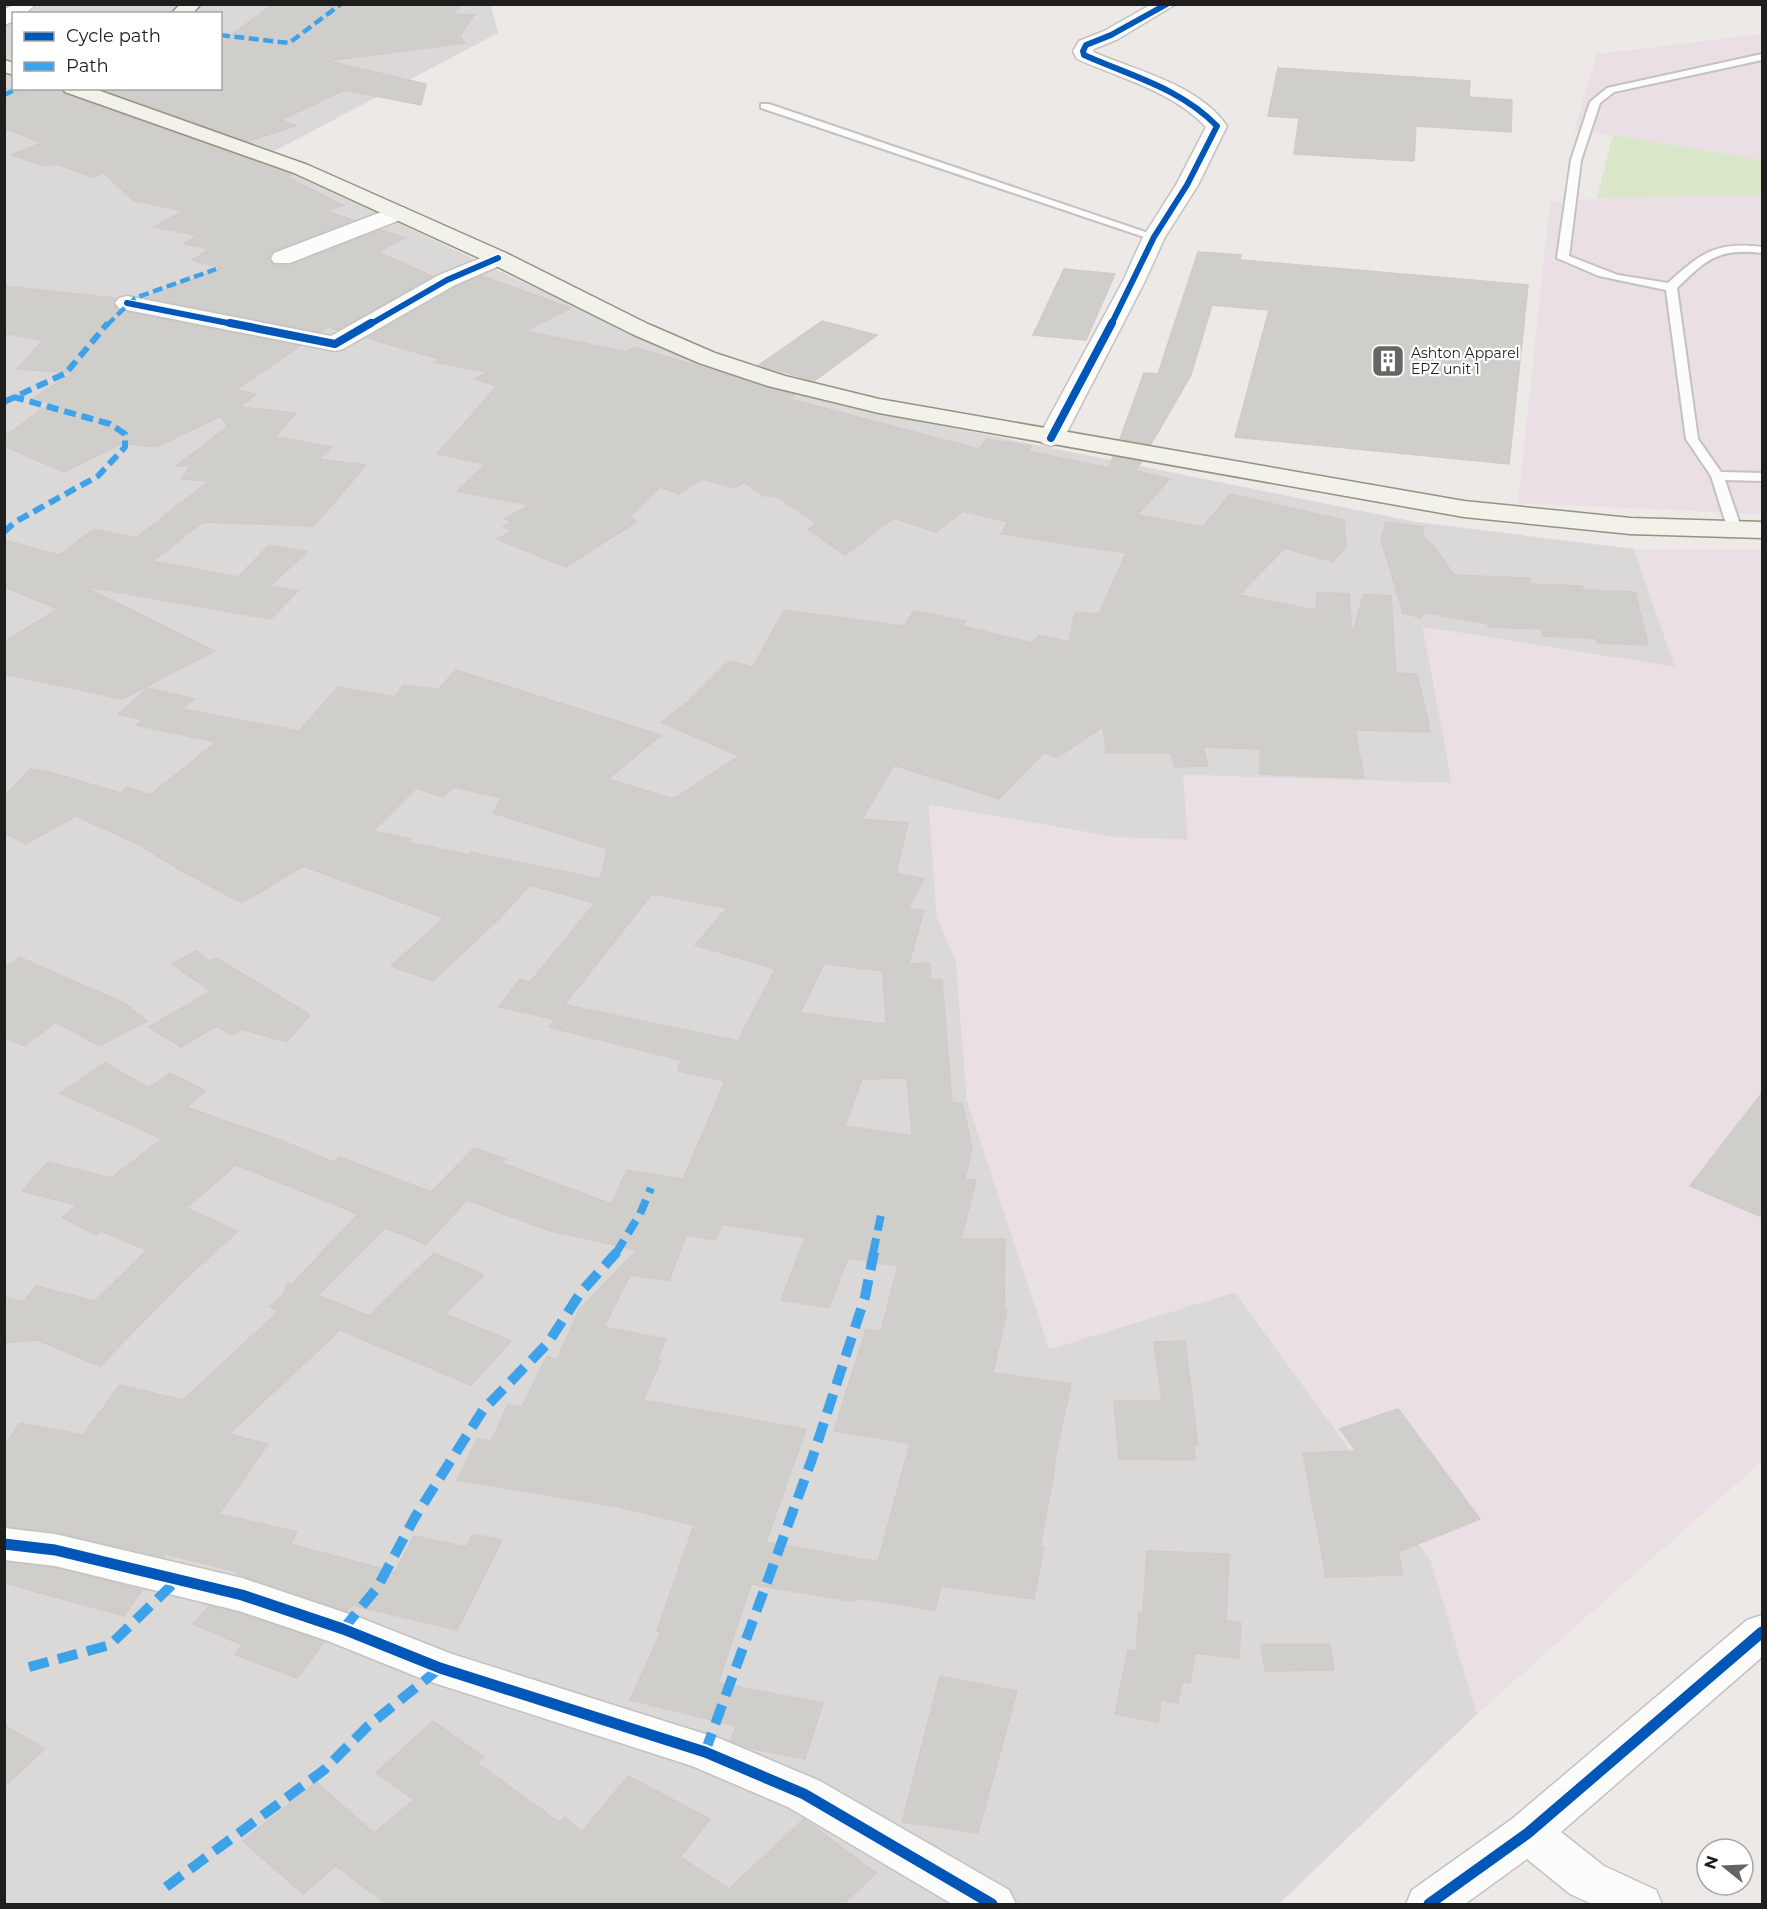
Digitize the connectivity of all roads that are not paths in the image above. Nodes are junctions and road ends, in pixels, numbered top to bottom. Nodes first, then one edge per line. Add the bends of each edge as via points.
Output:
1 (1167, 4) edge
2 (1762, 57) edge
3 (78, 90) edge
4 (765, 106) dead end
5 (397, 213) junction
6 (1154, 237) junction
7 (1762, 250) edge
8 (282, 258) dead end
9 (498, 258) junction
10 (1671, 287) junction
11 (127, 303) dead end
12 (1051, 438) junction
13 (1717, 476) junction
14 (1762, 477) edge
15 (1736, 530) junction
16 (1762, 530) edge
17 (4, 1544) edge
18 (1762, 1632) edge
19 (1528, 1833) junction
20 (992, 1905) edge
21 (1429, 1905) edge
22 (1639, 1905) edge

1 - 6 street via 1086,45 1083,51 1092,59 1185,99 1203,110 1217,126 1187,185
2 - 10 lane via 1611,90 1595,102 1576,160 1563,258 1593,273
3 - 5 main road via 301,169
4 - 6 lane
5 - 8 street
5 - 9 main road
6 - 12 street
7 - 10 lane via 1732,248 1709,252
9 - 11 street via 447,280 335,344
9 - 12 main road via 640,329 707,358 777,381 879,406
10 - 13 lane via 1692,439
12 - 15 main road via 1464,509 1619,525
13 - 14 lane
13 - 15 lane
15 - 16 main road
17 - 20 street via 55,1550 242,1595 343,1629 440,1668 705,1752 804,1794
18 - 19 street
19 - 21 street
19 - 22 street via 1587,1880

